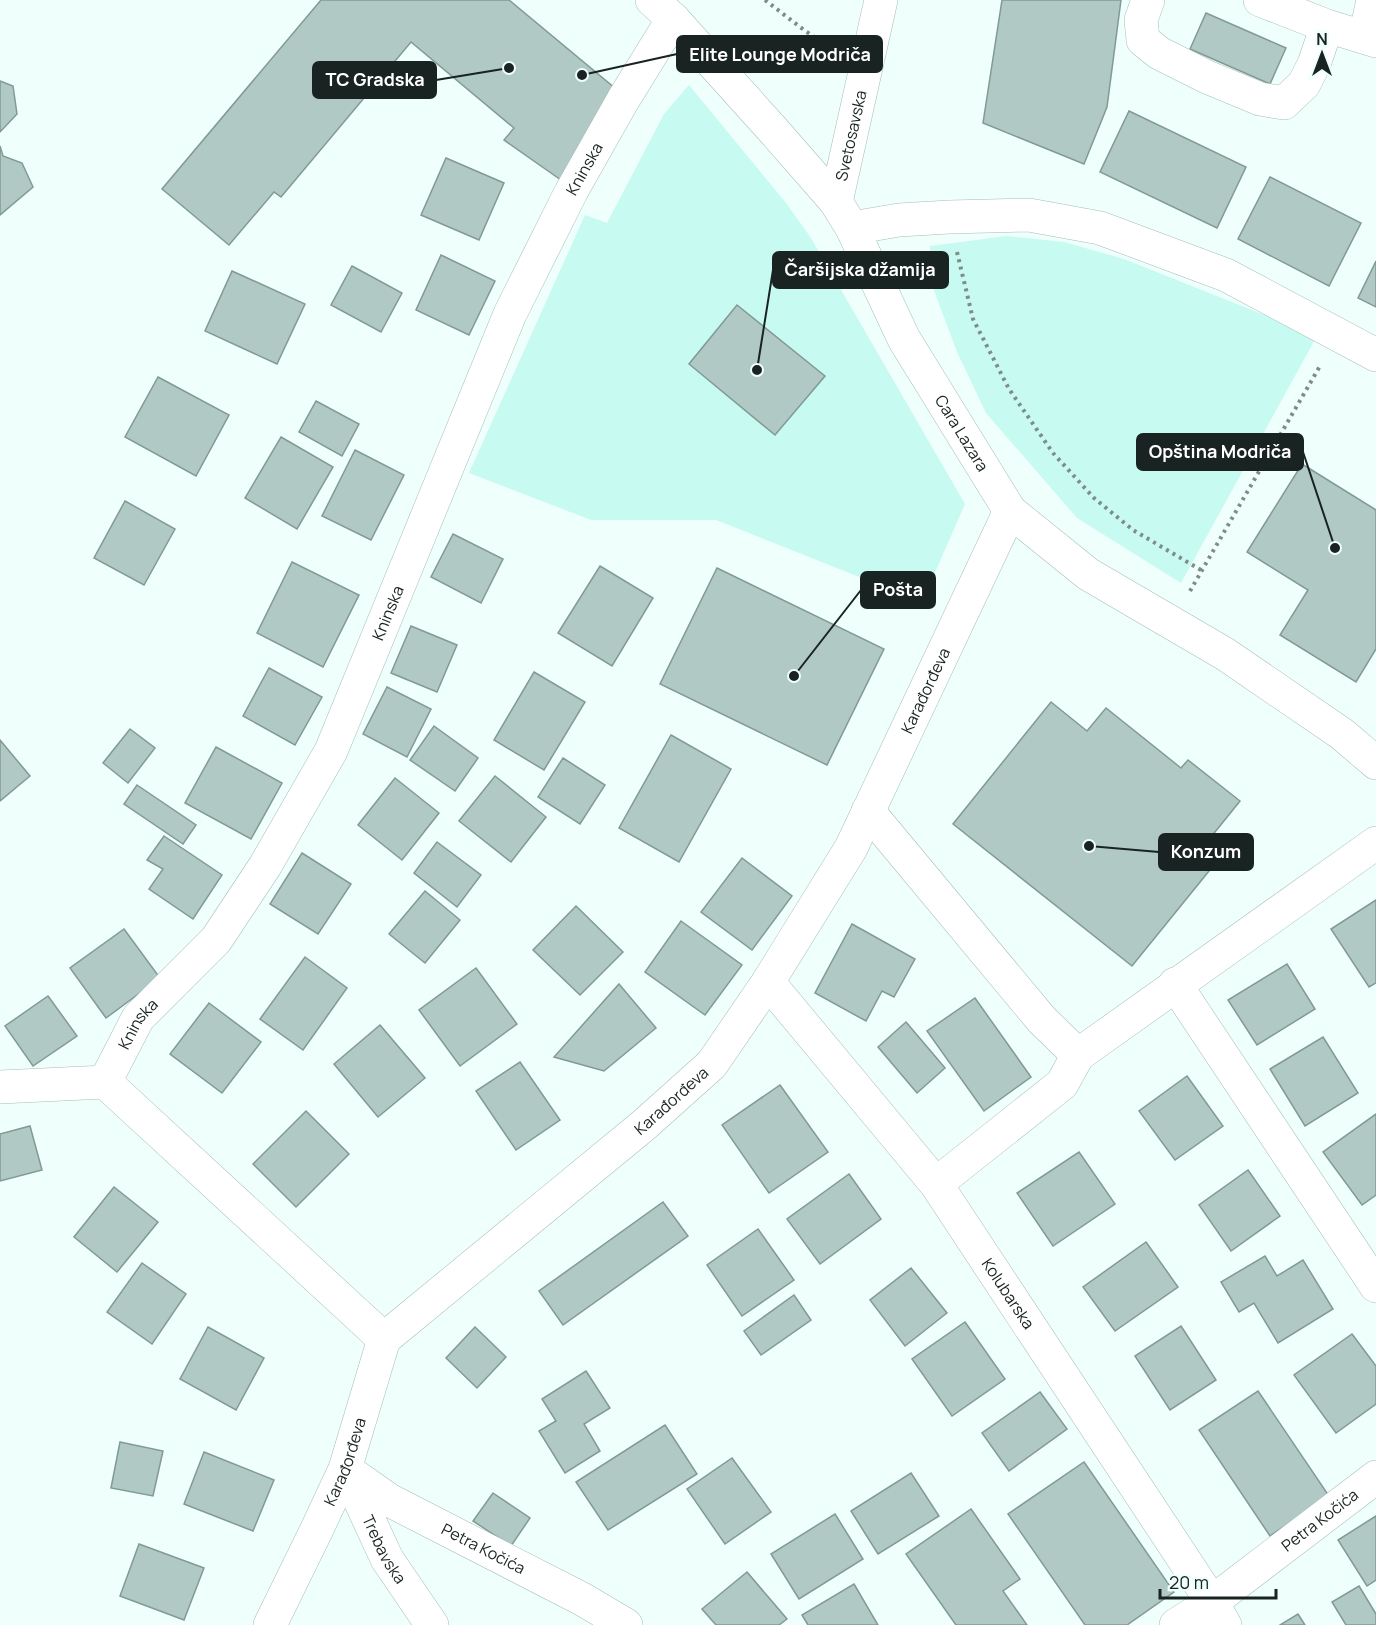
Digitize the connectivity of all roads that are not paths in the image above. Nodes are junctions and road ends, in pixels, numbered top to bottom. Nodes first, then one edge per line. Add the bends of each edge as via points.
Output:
1 (881, 0) edge
2 (1148, 0) edge
3 (1260, 0) edge
4 (1373, 0) edge
5 (662, 10) edge
6 (1327, 26) junction
7 (1370, 39) edge
8 (844, 215) junction
9 (1376, 355) edge
10 (1010, 511) junction
11 (1376, 763) edge
12 (868, 811) junction
13 (1376, 843) edge
14 (768, 982) junction
15 (1175, 984) junction
16 (1078, 1055) junction
17 (105, 1082) junction
18 (0, 1087) edge
19 (936, 1184) junction
20 (1376, 1286) edge
21 (384, 1339) junction
22 (345, 1469) junction
23 (1376, 1477) edge
24 (1219, 1614) edge
25 (270, 1625) edge
26 (432, 1625) edge
27 (626, 1625) edge
28 (1176, 1625) edge

1 - 8 street, Svetosavska
2 - 6 street via 1141,20 1143,40 1159,53 1260,99 1284,103 1304,84
3 - 6 street
4 - 7 street
5 - 8 street, Cara Lazara via 774,130
5 - 17 street, Kninska via 623,100 571,192 510,314 331,751 265,866 216,940 138,1018
6 - 7 street
8 - 9 street via 899,220 1029,215 1100,228 1226,275
8 - 10 street, Cara Lazara via 904,339
10 - 11 street, Cara Lazara via 1088,574 1225,654 1342,734
10 - 12 street, Karađorđeva
12 - 14 street, Karađorđeva via 851,848
12 - 16 street via 1042,1020
13 - 15 street
14 - 19 street, Kolubarska
14 - 21 street, Karađorđeva via 712,1064 636,1133
15 - 16 street
15 - 20 street
16 - 19 street via 1062,1084
17 - 18 street
17 - 21 street
19 - 24 street, Kolubarska
21 - 22 street, Karađorđeva
22 - 25 street, Karađorđeva
22 - 26 street, Trebavska via 387,1559
22 - 27 street, Petra Kočića via 390,1500
23 - 24 street, Petra Kočića
24 - 28 street, Petra Kočića

